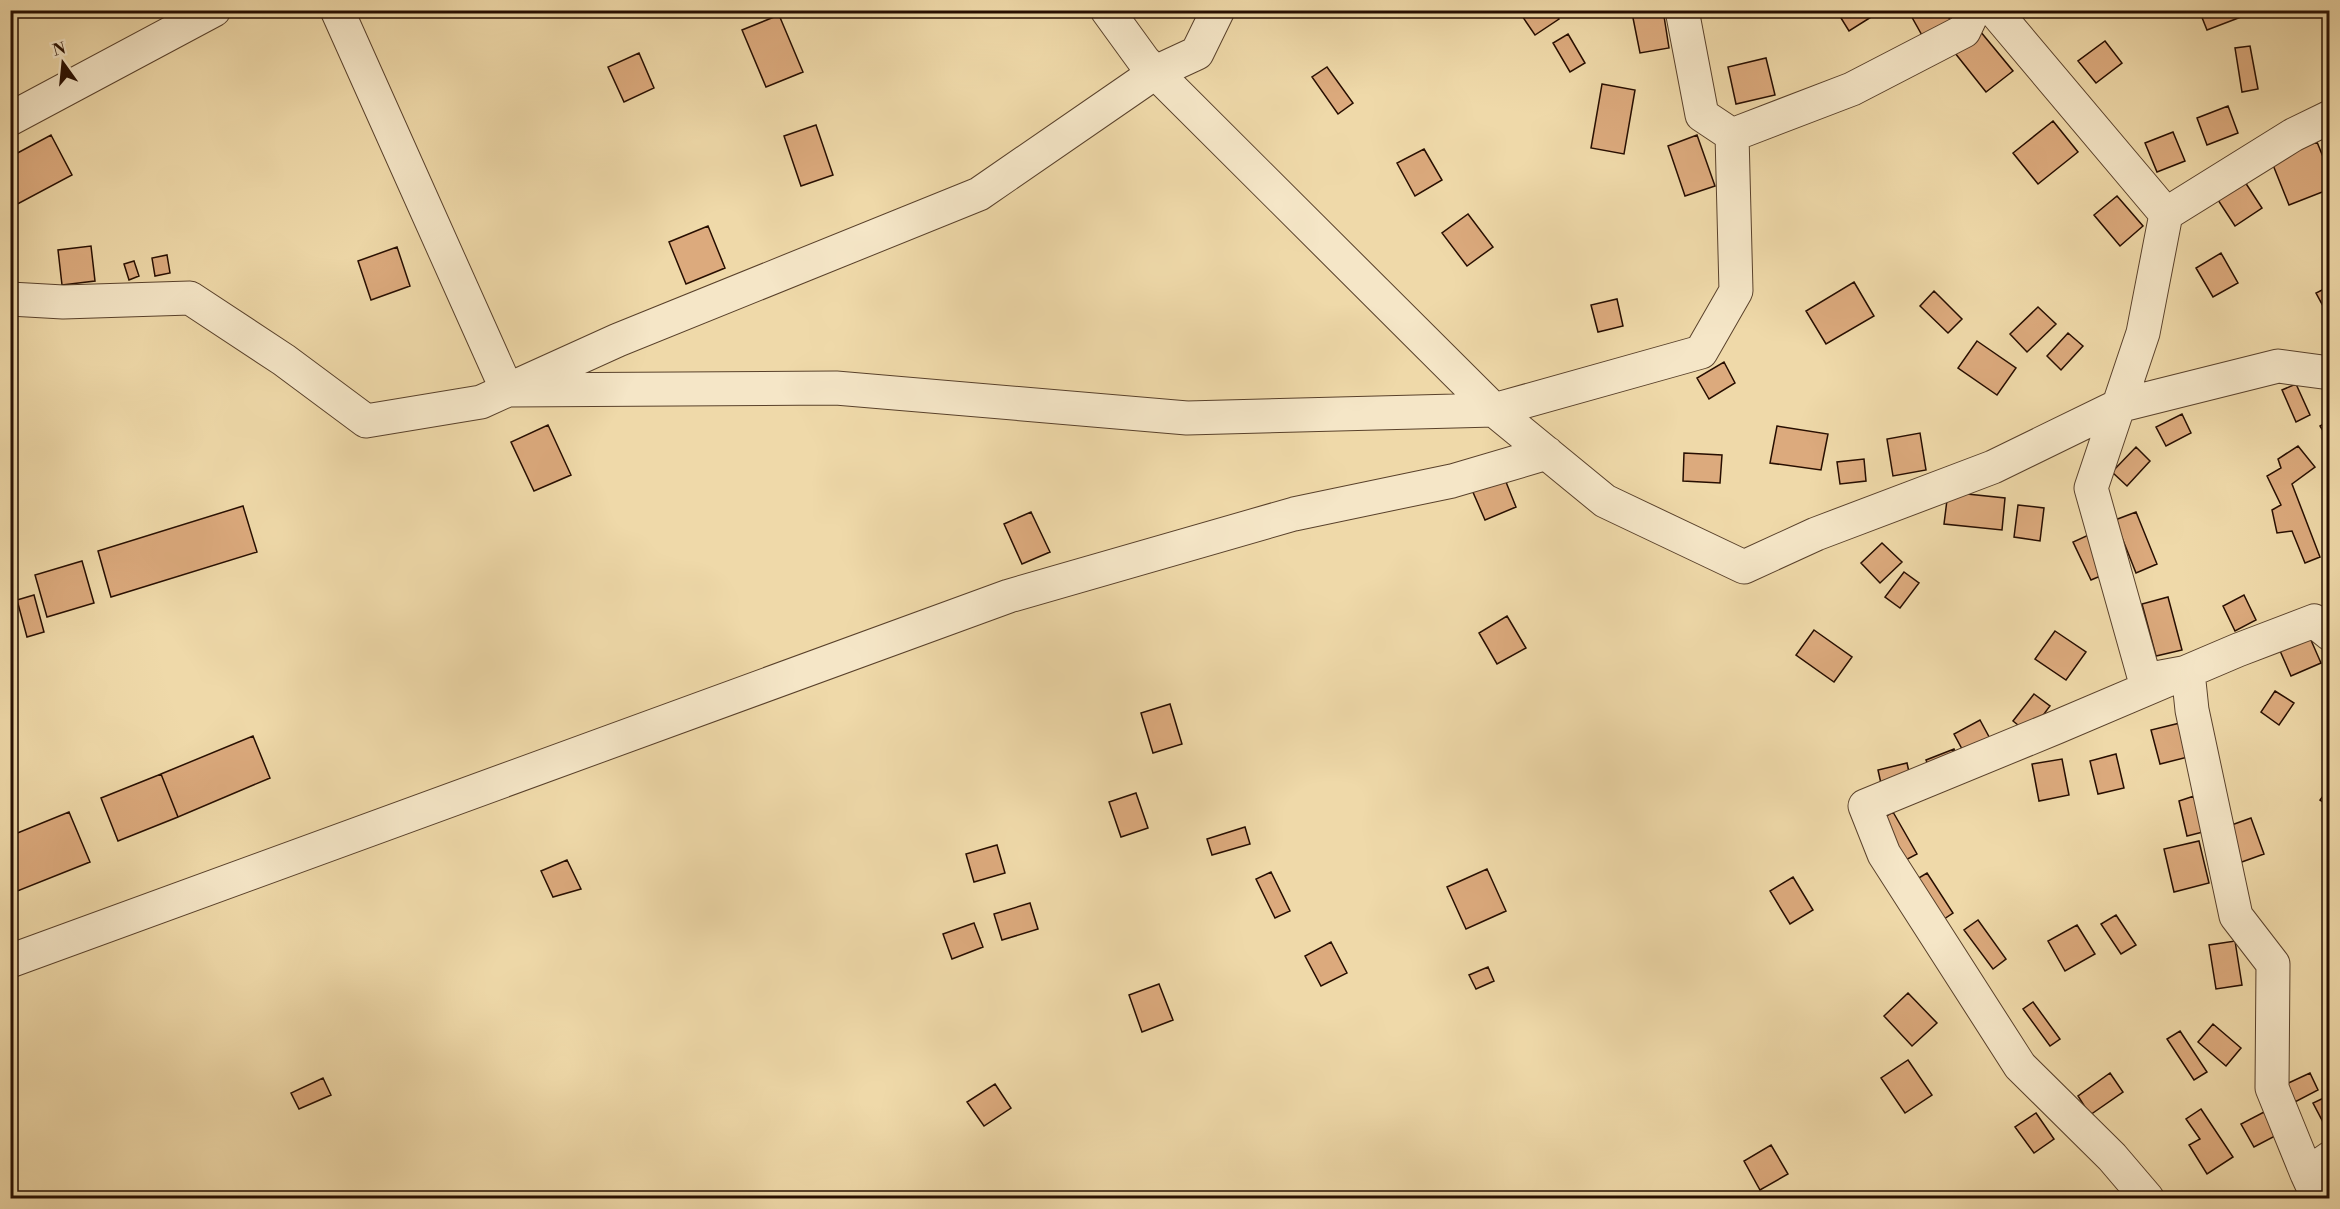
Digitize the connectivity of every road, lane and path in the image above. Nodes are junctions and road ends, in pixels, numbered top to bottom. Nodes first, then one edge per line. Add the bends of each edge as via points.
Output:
1 (214, 10) edge
2 (337, 10) edge
3 (1107, 10) edge
4 (1218, 10) edge
5 (1682, 10) edge
6 (1974, 10) edge
7 (1994, 10) edge
8 (1156, 72) junction
9 (2330, 117) edge
10 (10, 119) edge
11 (1732, 135) junction
12 (2166, 214) junction
13 (10, 299) edge
14 (2330, 373) edge
15 (507, 390) junction
16 (2118, 406) junction
17 (1494, 410) junction
18 (1547, 453) junction
19 (2330, 634) edge
20 (2188, 672) junction
21 (10, 961) edge
22 (2318, 1177) edge
23 (2147, 1198) edge

1 - 10 street
2 - 15 street
3 - 8 street
4 - 8 street via 1197,53
5 - 11 street via 1702,115
6 - 11 street via 1964,31 1852,89
7 - 12 street
8 - 15 street via 979,194 618,340
8 - 17 street
9 - 12 street via 2293,135
11 - 17 street via 1736,291 1701,352
12 - 16 street via 2143,333
13 - 15 street via 63,302 190,298 284,360 366,421 481,402
14 - 16 street via 2278,366
15 - 17 street via 836,388 1187,418
16 - 18 street via 1993,467 1816,534 1744,567 1605,501
16 - 20 street via 2091,489 2145,680
17 - 18 street
18 - 21 street via 1452,481 1294,514 1010,596
19 - 20 street via 2314,621
20 - 22 street via 2192,710 2236,916 2273,964 2272,1088
20 - 23 street via 1865,806 1884,854 2020,1066 2112,1157

